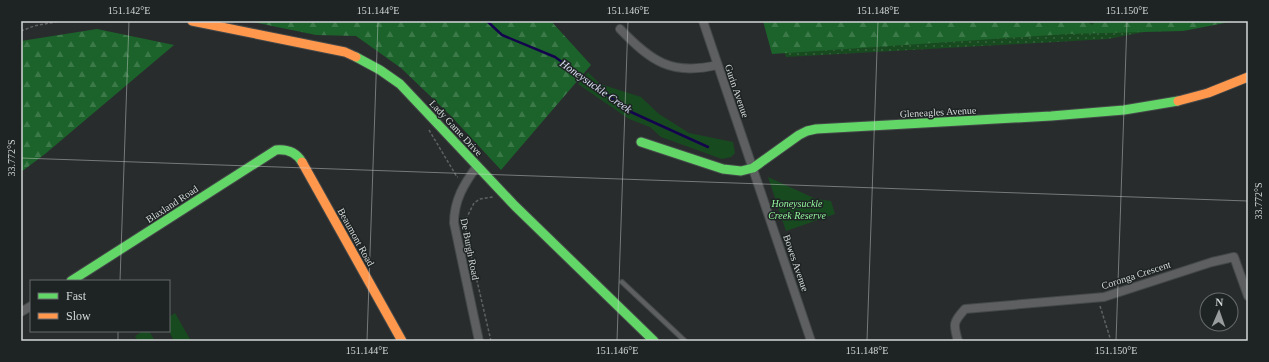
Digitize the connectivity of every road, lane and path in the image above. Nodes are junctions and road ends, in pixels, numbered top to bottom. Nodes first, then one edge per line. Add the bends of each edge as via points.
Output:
1 (60, 21) edge
2 (192, 21) edge
3 (703, 21) edge
4 (49, 22) edge
5 (620, 28) dead end
6 (21, 30) edge
7 (717, 65) junction
8 (1248, 77) edge
9 (427, 127) dead end
10 (641, 142) dead end
11 (286, 149) joint
12 (477, 166) junction
13 (753, 168) junction
14 (468, 178) junction
15 (495, 197) dead end
16 (73, 280) edge
17 (622, 282) dead end
18 (1248, 296) edge
19 (1098, 298) junction
20 (30, 307) edge
21 (21, 312) edge
22 (402, 341) edge
23 (479, 341) edge
24 (491, 341) edge
25 (654, 341) edge
26 (685, 341) edge
27 (811, 341) edge
28 (958, 341) edge
29 (1111, 341) edge

1 - 4 path
2 - 12 street, Lady Game Drive via 322,46 366,60 400,84
3 - 7 street, Gurin Avenue
4 - 6 path
5 - 7 street via 654,59 668,65 682,69
7 - 13 street, Gurin Avenue
8 - 13 street, Gleneagles Avenue via 1182,100 1124,110 816,129 799,134
9 - 14 path via 456,177
10 - 13 street, Gleneagles Avenue via 732,171 741,172
11 - 16 street, Blaxland Road via 276,150
11 - 22 street, Beaumont Road via 299,157
12 - 14 street, De Burgh Road
12 - 25 street, Lady Game Drive
13 - 27 street, Bowes Avenue
14 - 23 street, De Burgh Road via 457,201 454,223
15 - 24 path via 480,199 474,203 465,221
17 - 26 lane
18 - 19 street, Coronga Crescent via 1234,257
19 - 28 street, Coronga Crescent via 965,309 956,320 954,328
19 - 29 path
20 - 21 street

